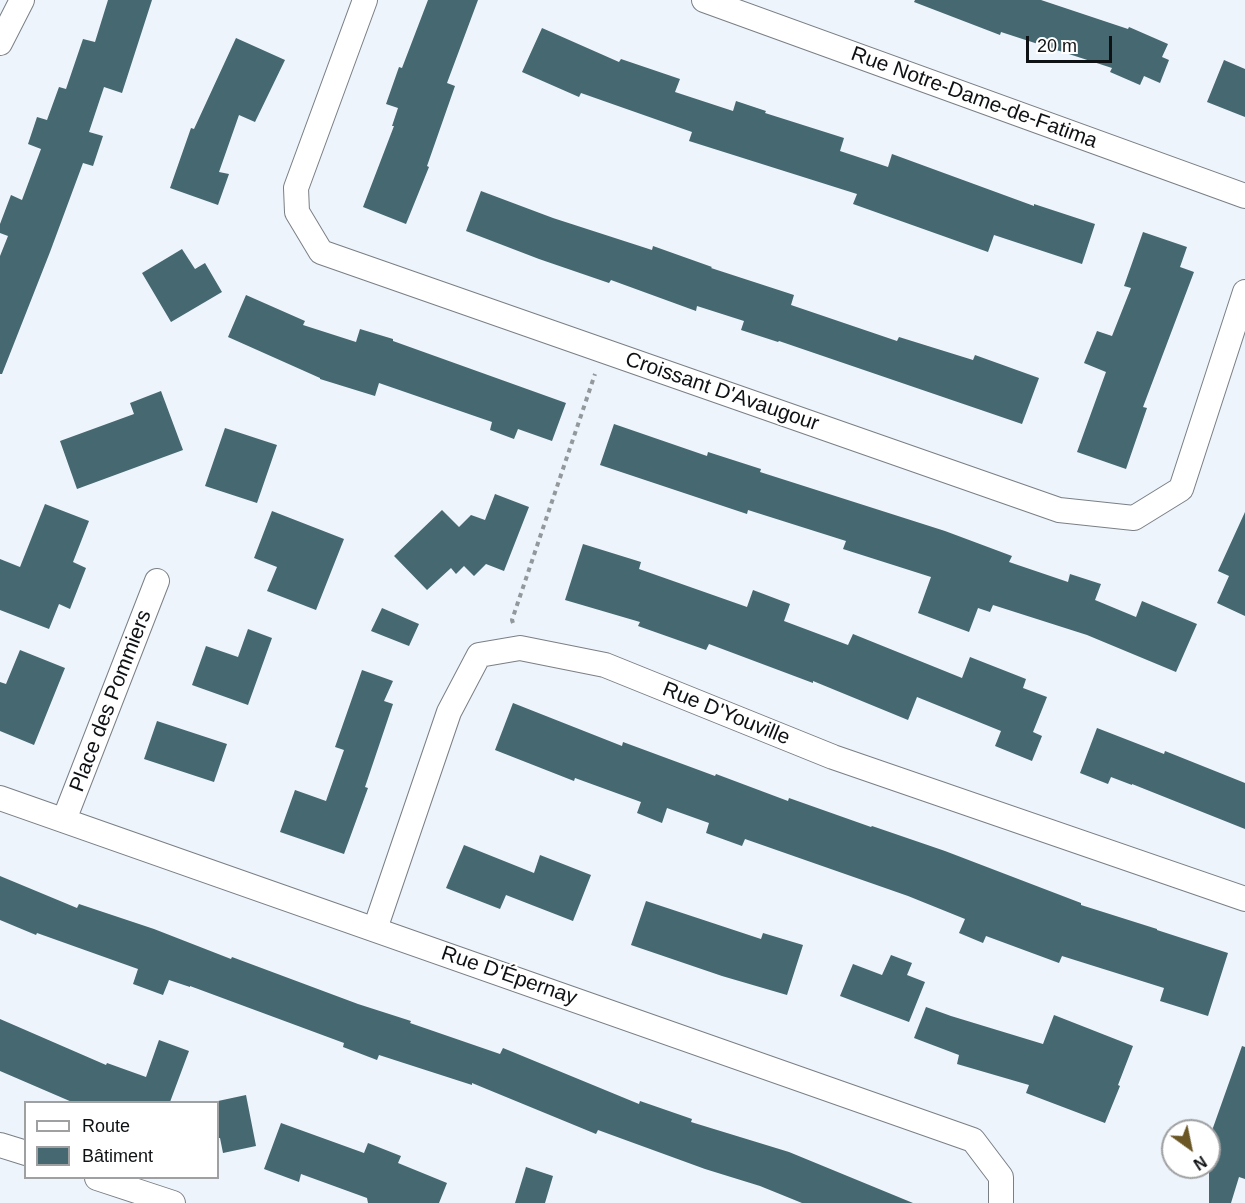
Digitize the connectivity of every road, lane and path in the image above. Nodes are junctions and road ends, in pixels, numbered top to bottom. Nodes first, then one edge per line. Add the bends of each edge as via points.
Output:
1 (21, 0) edge
2 (365, 0) edge
3 (704, 0) edge
4 (0, 43) edge
5 (1245, 196) edge
6 (1245, 292) edge
7 (603, 351) junction
8 (157, 581) dead end
9 (520, 648) junction
10 (0, 798) edge
11 (64, 820) junction
12 (1245, 899) edge
13 (375, 929) junction
14 (0, 1145) edge
15 (24, 1152) edge
16 (101, 1179) edge
17 (173, 1203) edge
18 (1001, 1203) edge

1 - 4 street
2 - 7 street, Croissant D'Avaugour via 296,188 297,212 321,252
3 - 5 street, Rue Notre-Dame-de-Fatima
6 - 7 street, Croissant D'Avaugour via 1181,489 1134,518 1059,510
7 - 9 path via 512,620
8 - 11 street, Place des Pommiers
9 - 12 street, Rue D'Youville via 605,665 833,757
9 - 13 street, Rue D'Youville via 479,655 454,702
10 - 11 street, Rue D'Épernay
11 - 13 street, Rue D'Épernay
13 - 18 street, Rue D'Épernay via 973,1140 1001,1177
14 - 15 street
16 - 17 street

